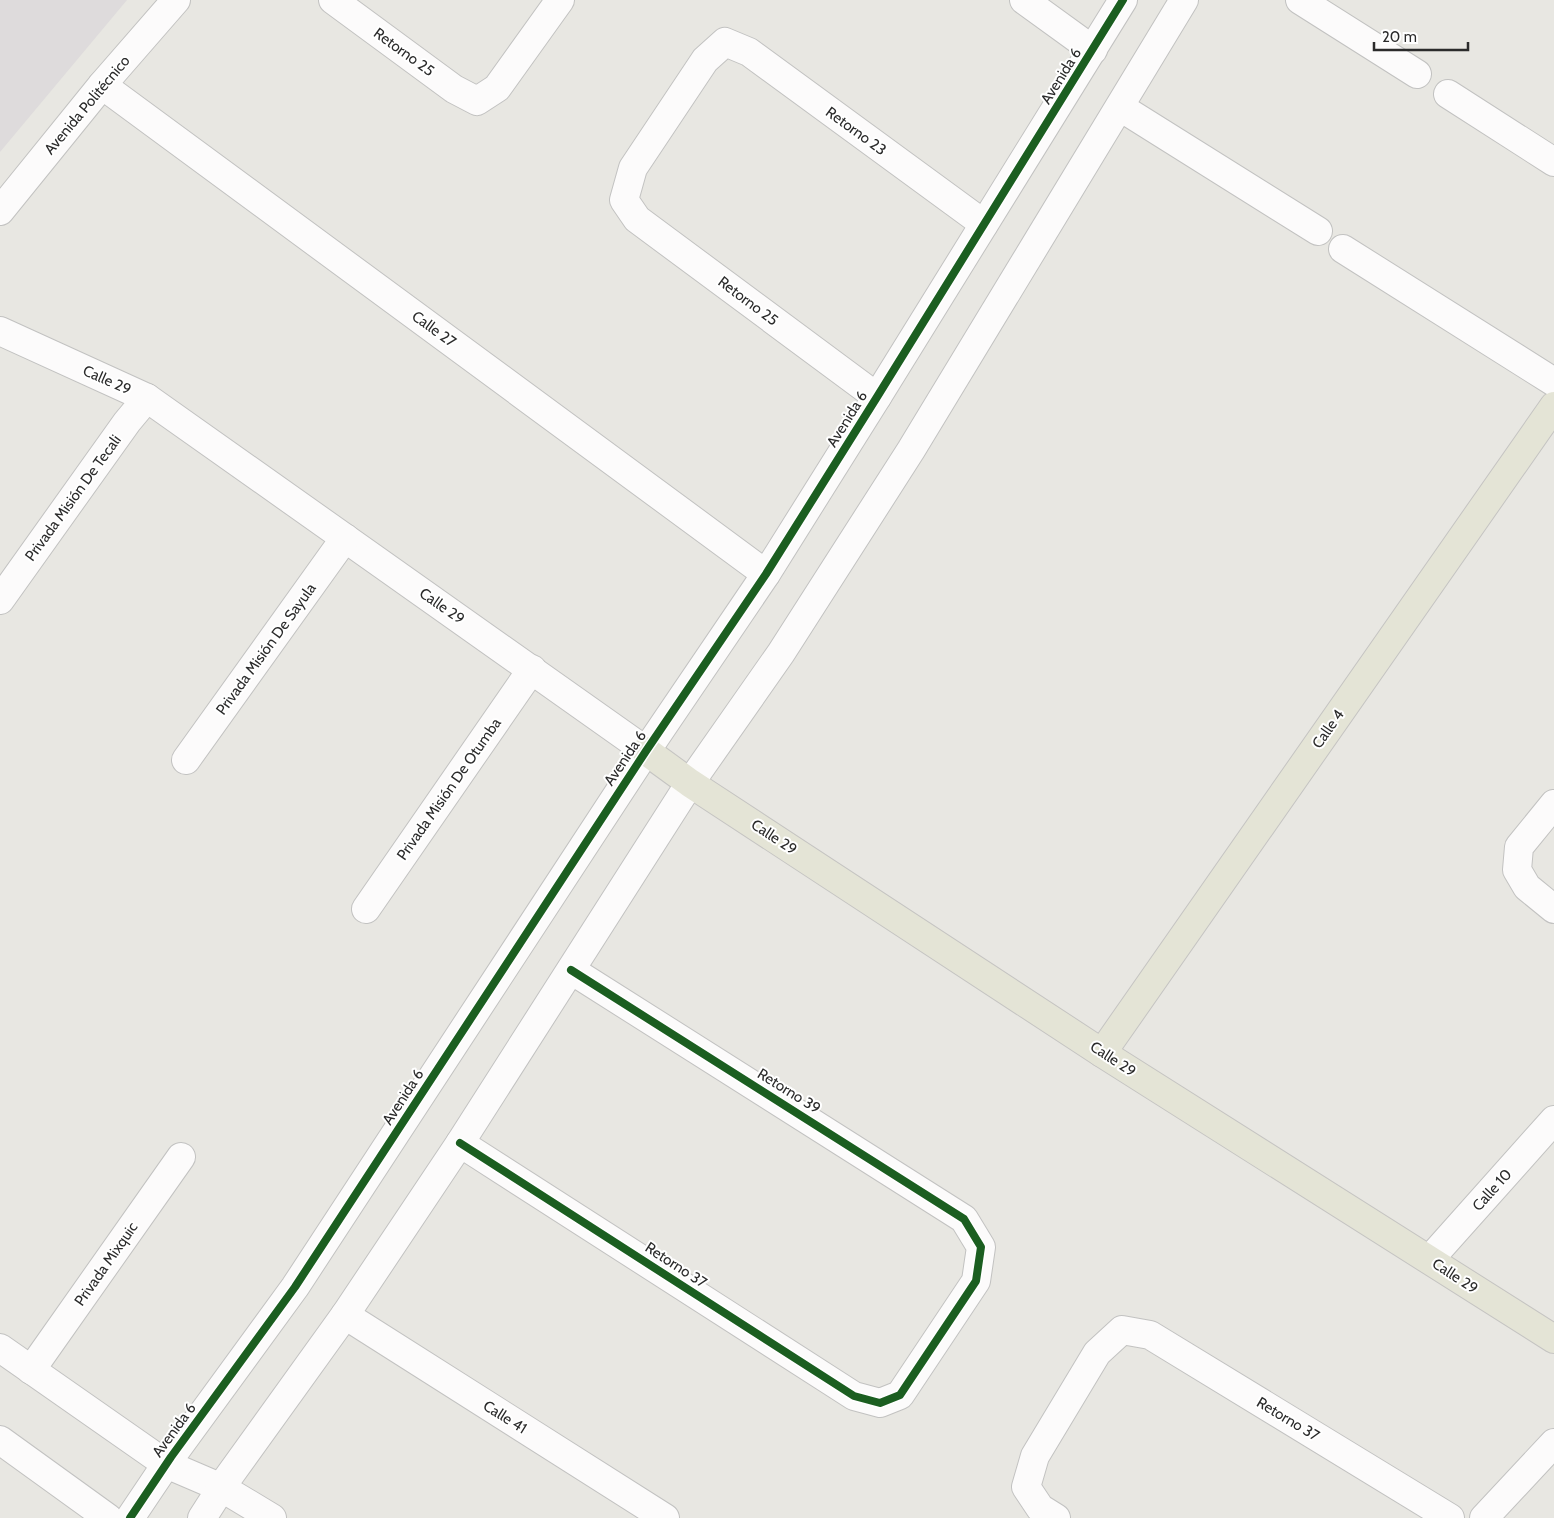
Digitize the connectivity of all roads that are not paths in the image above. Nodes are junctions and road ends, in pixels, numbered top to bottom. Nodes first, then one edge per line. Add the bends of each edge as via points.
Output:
1 (176, 0) edge
2 (333, 0) edge
3 (560, 0) edge
4 (1024, 0) edge
5 (1123, 0) edge
6 (1184, 0) edge
7 (1300, 0) edge
8 (1093, 50) junction
9 (1417, 74) dead end
10 (102, 85) junction
11 (1448, 94) dead end
12 (1120, 107) junction
13 (1554, 162) edge
14 (624, 200) joint
15 (0, 211) edge
16 (984, 224) junction
17 (1318, 231) dead end
18 (1342, 249) dead end
19 (0, 331) edge
20 (1554, 382) edge
21 (877, 397) junction
22 (147, 398) junction
23 (1554, 406) edge
24 (345, 538) junction
25 (766, 574) junction
26 (0, 600) edge
27 (532, 669) junction
28 (646, 751) junction
29 (186, 760) dead end
30 (690, 783) junction
31 (1554, 804) edge
32 (366, 909) dead end
33 (1554, 909) edge
34 (571, 970) junction
35 (1102, 1053) junction
36 (1554, 1120) edge
37 (460, 1143) junction
38 (181, 1157) dead end
39 (1430, 1260) junction
40 (345, 1315) junction
41 (1554, 1339) edge
42 (0, 1348) edge
43 (31, 1370) junction
44 (880, 1403) joint
45 (0, 1440) edge
46 (1554, 1443) edge
47 (166, 1464) junction
48 (222, 1488) junction
49 (76, 1509) edge
50 (108, 1518) edge
51 (130, 1518) edge
52 (202, 1518) edge
53 (272, 1518) edge
54 (665, 1518) edge
55 (1056, 1518) edge
56 (1450, 1518) edge
57 (1484, 1518) edge

1 - 10 street, Avenida Politécnico
2 - 3 street, Retorno 25 via 454,89 477,101 497,88
4 - 8 street
5 - 8 street, Avenida 6
6 - 12 street
7 - 9 street
8 - 16 street, Avenida 6
10 - 15 street, Avenida Politécnico
10 - 25 street, Calle 27
11 - 13 street
12 - 17 street
12 - 30 street via 911,450 781,653
14 - 16 street, Retorno 23 via 633,168 705,60 725,42 749,52
14 - 21 street, Retorno 25 via 636,219
16 - 21 street, Avenida 6
18 - 20 street
19 - 22 street, Calle 29
21 - 25 street, Avenida 6
22 - 24 street, Calle 29
22 - 26 street, Privada Misión De Tecali
23 - 35 main road, Calle 4
24 - 27 street, Calle 29
24 - 29 street, Privada Misión De Sayula
25 - 28 street, Avenida 6
27 - 28 street, Calle 29
27 - 32 street, Privada Misión De Otumba
28 - 30 main road, Calle 29
28 - 47 street, Avenida 6 via 295,1287
30 - 34 street
30 - 35 main road, Calle 29
31 - 33 street via 1519,847 1517,870 1527,887
34 - 37 street
34 - 44 street, Retorno 39 via 964,1219 981,1247 976,1281 900,1394
35 - 39 main road, Calle 29
36 - 39 street, Calle 10
37 - 40 street
37 - 44 street, Retorno 37 via 854,1396
38 - 43 street, Privada Mixquic
39 - 41 main road, Calle 29
40 - 48 street
40 - 54 street, Calle 41
42 - 43 street
43 - 47 street
45 - 49 street
46 - 57 street
47 - 48 street
47 - 51 street, Avenida 6
48 - 52 street
48 - 53 street
49 - 50 street
55 - 56 street, Retorno 37 via 1040,1508 1026,1487 1034,1456 1097,1353 1122,1330 1150,1335

